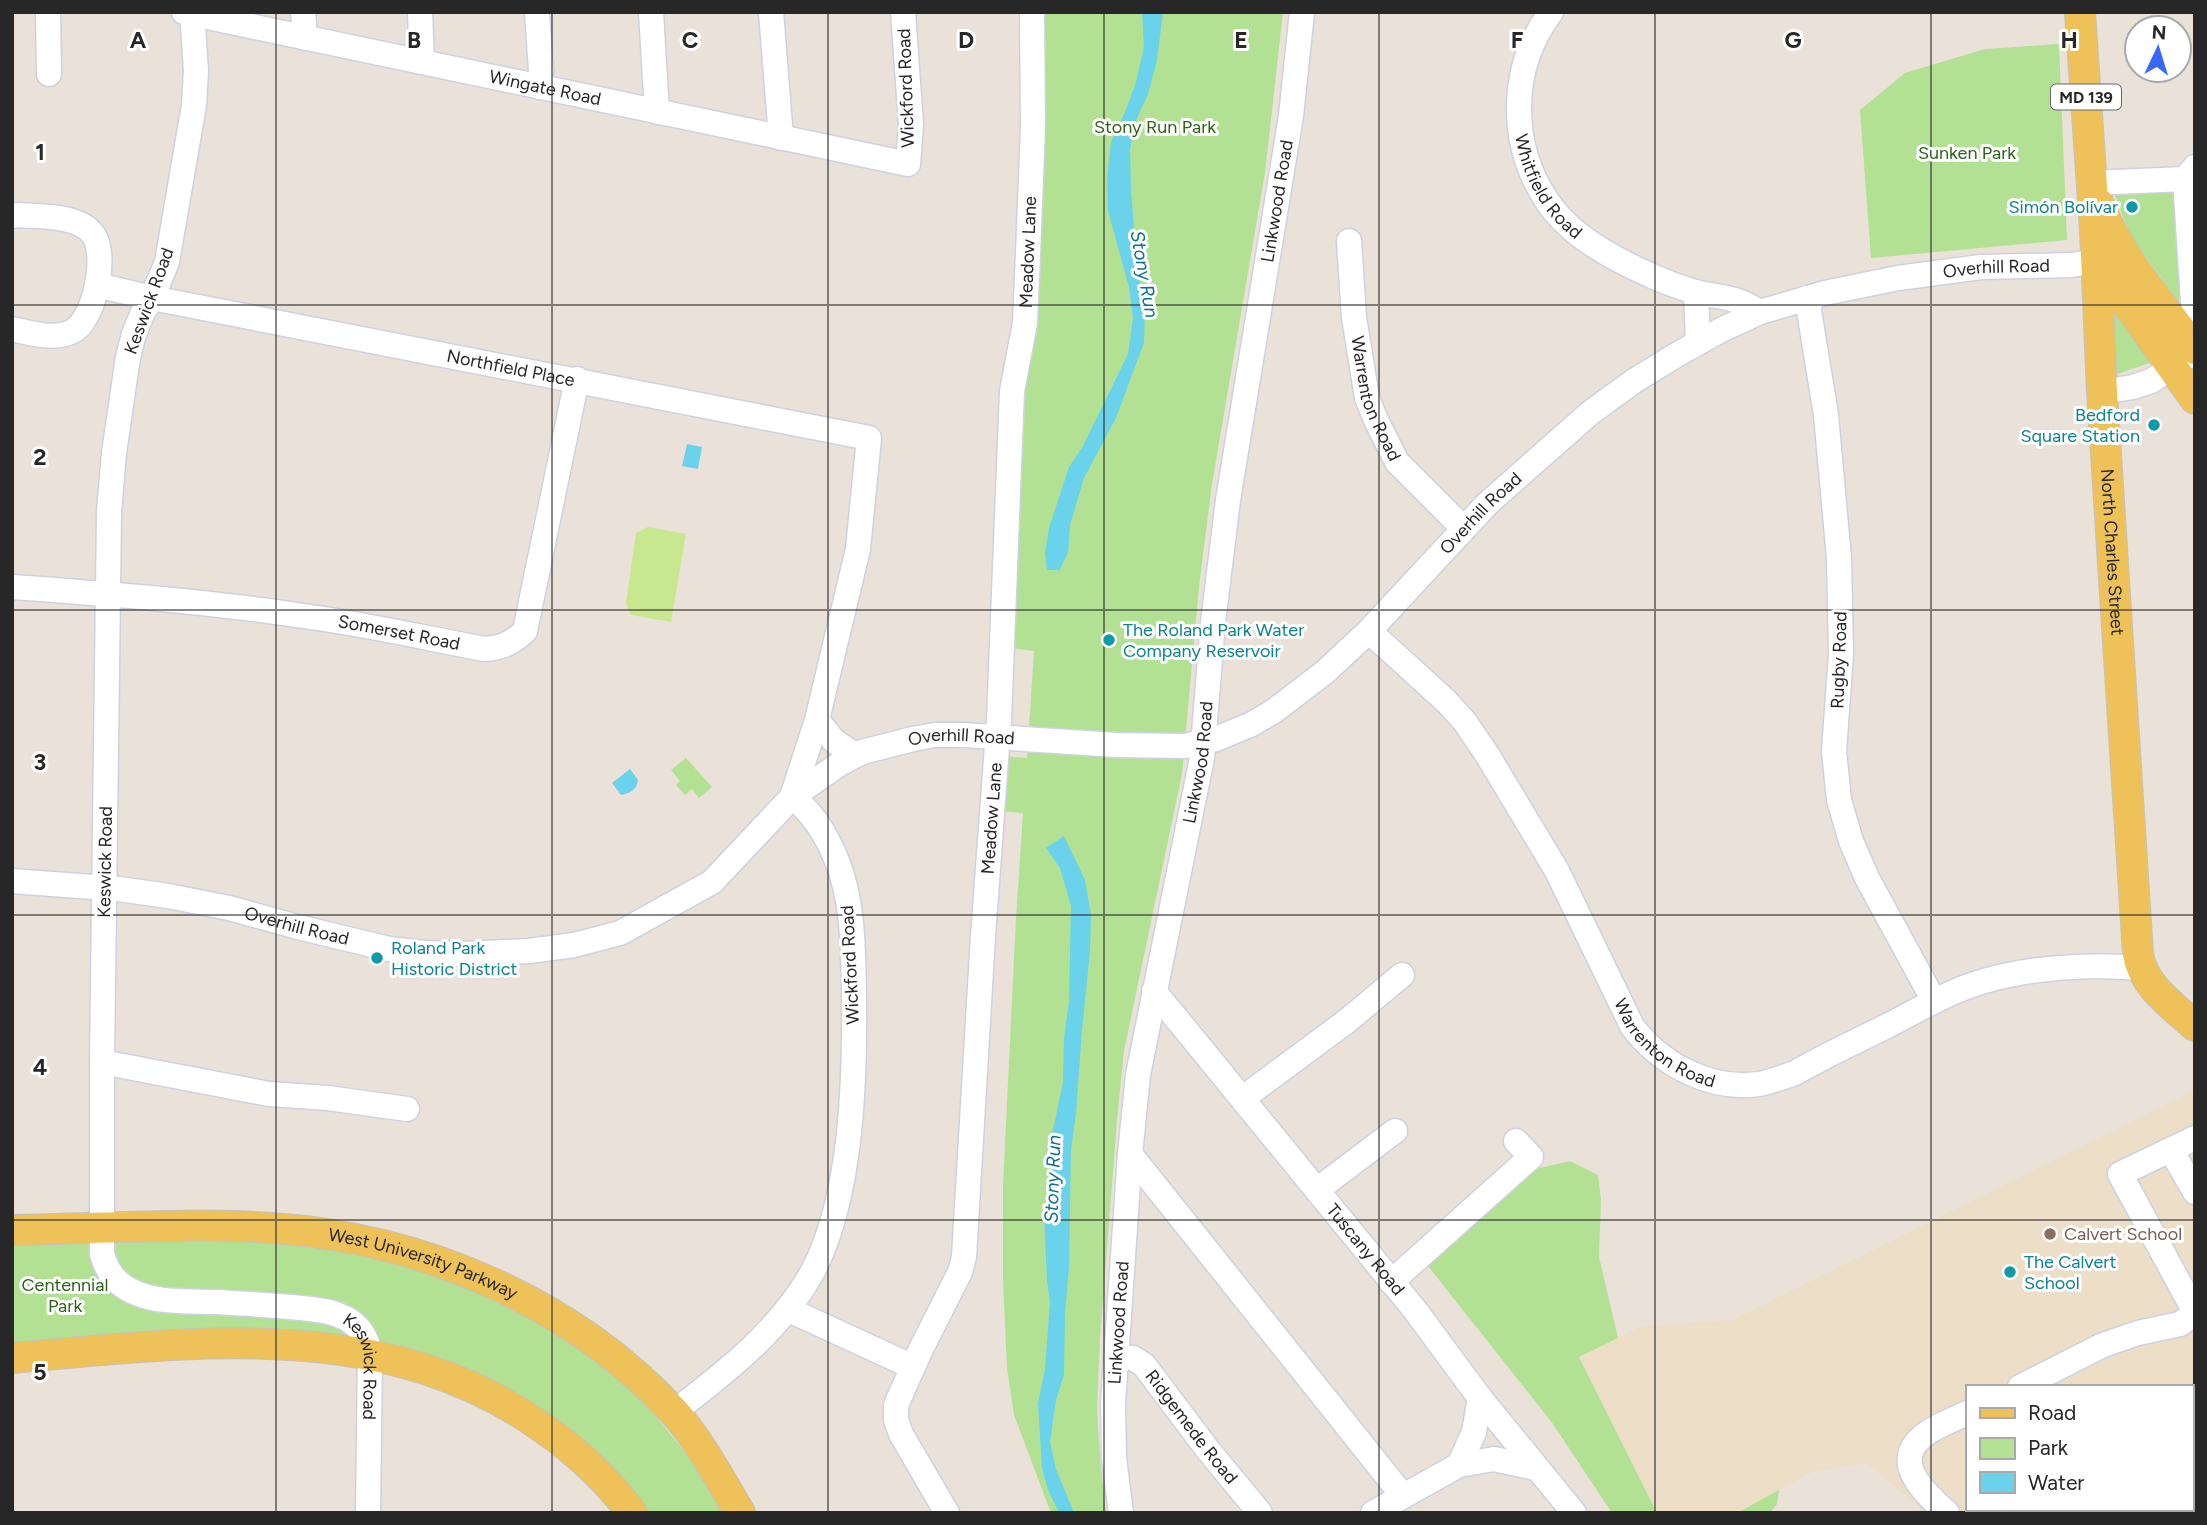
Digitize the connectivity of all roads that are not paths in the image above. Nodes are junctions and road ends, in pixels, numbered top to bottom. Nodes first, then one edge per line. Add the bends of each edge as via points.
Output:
1 (48, 12) edge
2 (303, 12) edge
3 (419, 12) edge
4 (537, 12) edge
5 (651, 12) edge
6 (771, 12) edge
7 (904, 12) edge
8 (1032, 12) edge
9 (1302, 12) edge
10 (1551, 12) edge
11 (2080, 12) edge
12 (190, 13) edge
13 (305, 38) junction
14 (422, 62) junction
15 (49, 74) dead end
16 (539, 87) junction
17 (657, 112) junction
18 (781, 138) junction
19 (908, 164) joint
20 (2191, 177) edge
21 (2091, 183) junction
22 (12, 216) edge
23 (1349, 241) dead end
24 (2111, 258) junction
25 (97, 285) junction
26 (1696, 292) junction
27 (152, 298) junction
28 (1807, 298) junction
29 (1760, 312) junction
30 (12, 329) edge
31 (2195, 332) edge
32 (1698, 342) junction
33 (2187, 356) edge
34 (577, 380) junction
35 (2102, 392) junction
36 (2195, 399) edge
37 (1463, 528) junction
38 (12, 587) edge
39 (107, 594) junction
40 (1369, 631) junction
41 (817, 720) junction
42 (998, 737) junction
43 (1204, 743) junction
44 (854, 754) junction
45 (792, 797) junction
46 (12, 881) edge
47 (105, 888) junction
48 (2140, 968) junction
49 (1402, 975) dead end
50 (1154, 991) junction
51 (1934, 1001) junction
52 (2195, 1026) edge
53 (102, 1062) junction
54 (1242, 1098) junction
55 (407, 1109) dead end
56 (1395, 1131) dead end
57 (2195, 1138) edge
58 (1516, 1141) dead end
59 (2171, 1150) junction
60 (1130, 1154) junction
61 (1317, 1190) junction
62 (2195, 1192) edge
63 (102, 1227) junction
64 (12, 1230) edge
65 (1391, 1282) junction
66 (787, 1309) junction
67 (2191, 1321) edge
68 (370, 1354) junction
69 (1116, 1357) junction
70 (12, 1358) edge
71 (913, 1367) junction
72 (2024, 1385) edge
73 (1480, 1398) junction
74 (674, 1412) junction
75 (1966, 1414) edge
76 (1460, 1465) junction
77 (1535, 1468) junction
78 (1403, 1496) junction
79 (368, 1513) edge
80 (632, 1513) edge
81 (740, 1513) edge
82 (947, 1513) edge
83 (1121, 1513) edge
84 (1259, 1513) edge
85 (1373, 1513) edge
86 (1574, 1513) edge
87 (1947, 1513) edge

1 - 15 street
2 - 13 street
3 - 14 street
4 - 16 street
5 - 17 street
6 - 18 street
7 - 19 street, Wickford Road via 911,124
8 - 42 street, Meadow Lane via 1028,254 1024,323 1012,391
9 - 43 street, Linkwood Road via 1289,129 1228,500
10 - 26 street, Whitfield Road via 1531,48 1520,95 1518,125 1536,181 1564,221 1592,244 1650,276
11 - 21 main road, North Charles Street / MD 139
12 - 13 street, Wingate Road
12 - 27 street, Keswick Road via 194,105 167,262
13 - 14 street, Wingate Road
14 - 16 street, Wingate Road
16 - 17 street, Wingate Road
17 - 18 street, Wingate Road
18 - 19 street, Wingate Road
20 - 21 street
20 - 31 street
21 - 24 main road, North Charles Street / MD 139
22 - 25 street via 69,221 93,233 99,253
23 - 37 street, Warrenton Road via 1354,317 1367,398 1397,462
24 - 28 street, Overhill Road via 2072,265 1941,271
24 - 33 main road
24 - 35 main road, North Charles Street / MD 139
25 - 27 street, Northfield Place
25 - 30 street via 91,307 72,332 37,335
26 - 29 street, Whitfield Road via 1740,301
26 - 32 street
27 - 34 street, Northfield Place
27 - 39 street, Keswick Road via 134,334 120,408 109,512
28 - 29 street, Overhill Road
28 - 51 street, Rugby Road via 1826,415 1839,558 1841,654 1834,751 1839,800 1867,878
29 - 32 street, Overhill Road
32 - 37 street, Overhill Road via 1590,413
33 - 35 street via 2151,380
33 - 36 main road
34 - 39 street, Somerset Road via 525,631 499,648 312,617
34 - 41 street, Northfield Place via 869,438 858,549
35 - 48 main road, North Charles Street / MD 139
37 - 40 street, Overhill Road
38 - 39 street, Somerset Road
39 - 47 street, Keswick Road
40 - 43 street, Overhill Road via 1273,711
40 - 51 street, Warrenton Road via 1446,701 1489,756 1557,871 1627,1017 1641,1038 1676,1066 1711,1080 1759,1084 1795,1073
41 - 44 street via 834,741
41 - 45 street
42 - 43 street, Overhill Road via 1178,747
42 - 44 street, Overhill Road via 935,735
42 - 71 street, Meadow Lane via 964,1257
43 - 50 street, Linkwood Road
44 - 45 street, Overhill Road
45 - 47 street, Overhill Road via 712,882 620,933 529,951 449,954 389,949 229,908
45 - 66 street, Wickford Road via 807,808 824,832 838,862 853,960 854,1030 852,1108 834,1214 813,1270
46 - 47 street, Overhill Road
47 - 53 street, Keswick Road
48 - 51 street, Warrenton Road via 2094,966 2008,975
48 - 52 main road via 2162,997
49 - 54 street
50 - 54 street, Tuscany Road
50 - 60 street, Linkwood Road via 1138,1074
53 - 55 street via 269,1094
53 - 63 street, Keswick Road
54 - 61 street, Tuscany Road
56 - 61 street
57 - 59 street
58 - 65 street via 1531,1157
59 - 62 street
59 - 67 street via 2120,1174
60 - 69 street, Linkwood Road
60 - 78 street
61 - 65 street, Tuscany Road
63 - 64 main road, West University Parkway
63 - 68 street, Keswick Road via 106,1269 127,1289 165,1300 277,1305 338,1315 357,1326
63 - 74 main road, West University Parkway via 274,1228 402,1250 490,1282 564,1321 634,1373
65 - 73 street, Tuscany Road
66 - 71 street
66 - 74 street, Wickford Road via 736,1362
67 - 72 street via 2103,1345
68 - 70 main road via 252,1343
68 - 79 street, Keswick Road
68 - 80 main road via 436,1372 501,1401 560,1440
69 - 83 street, Linkwood Road via 1113,1432
69 - 84 street, Ridgemede Road via 1133,1358 1144,1365
71 - 82 street, Meadow Lane via 896,1405 896,1420
73 - 76 street via 1474,1432
73 - 77 street, Tuscany Road
74 - 81 main road, West University Parkway
75 - 87 street via 1923,1436 1912,1449 1910,1469 1920,1489
76 - 77 street via 1494,1459
76 - 78 street
77 - 86 street, Tuscany Road
78 - 85 street

